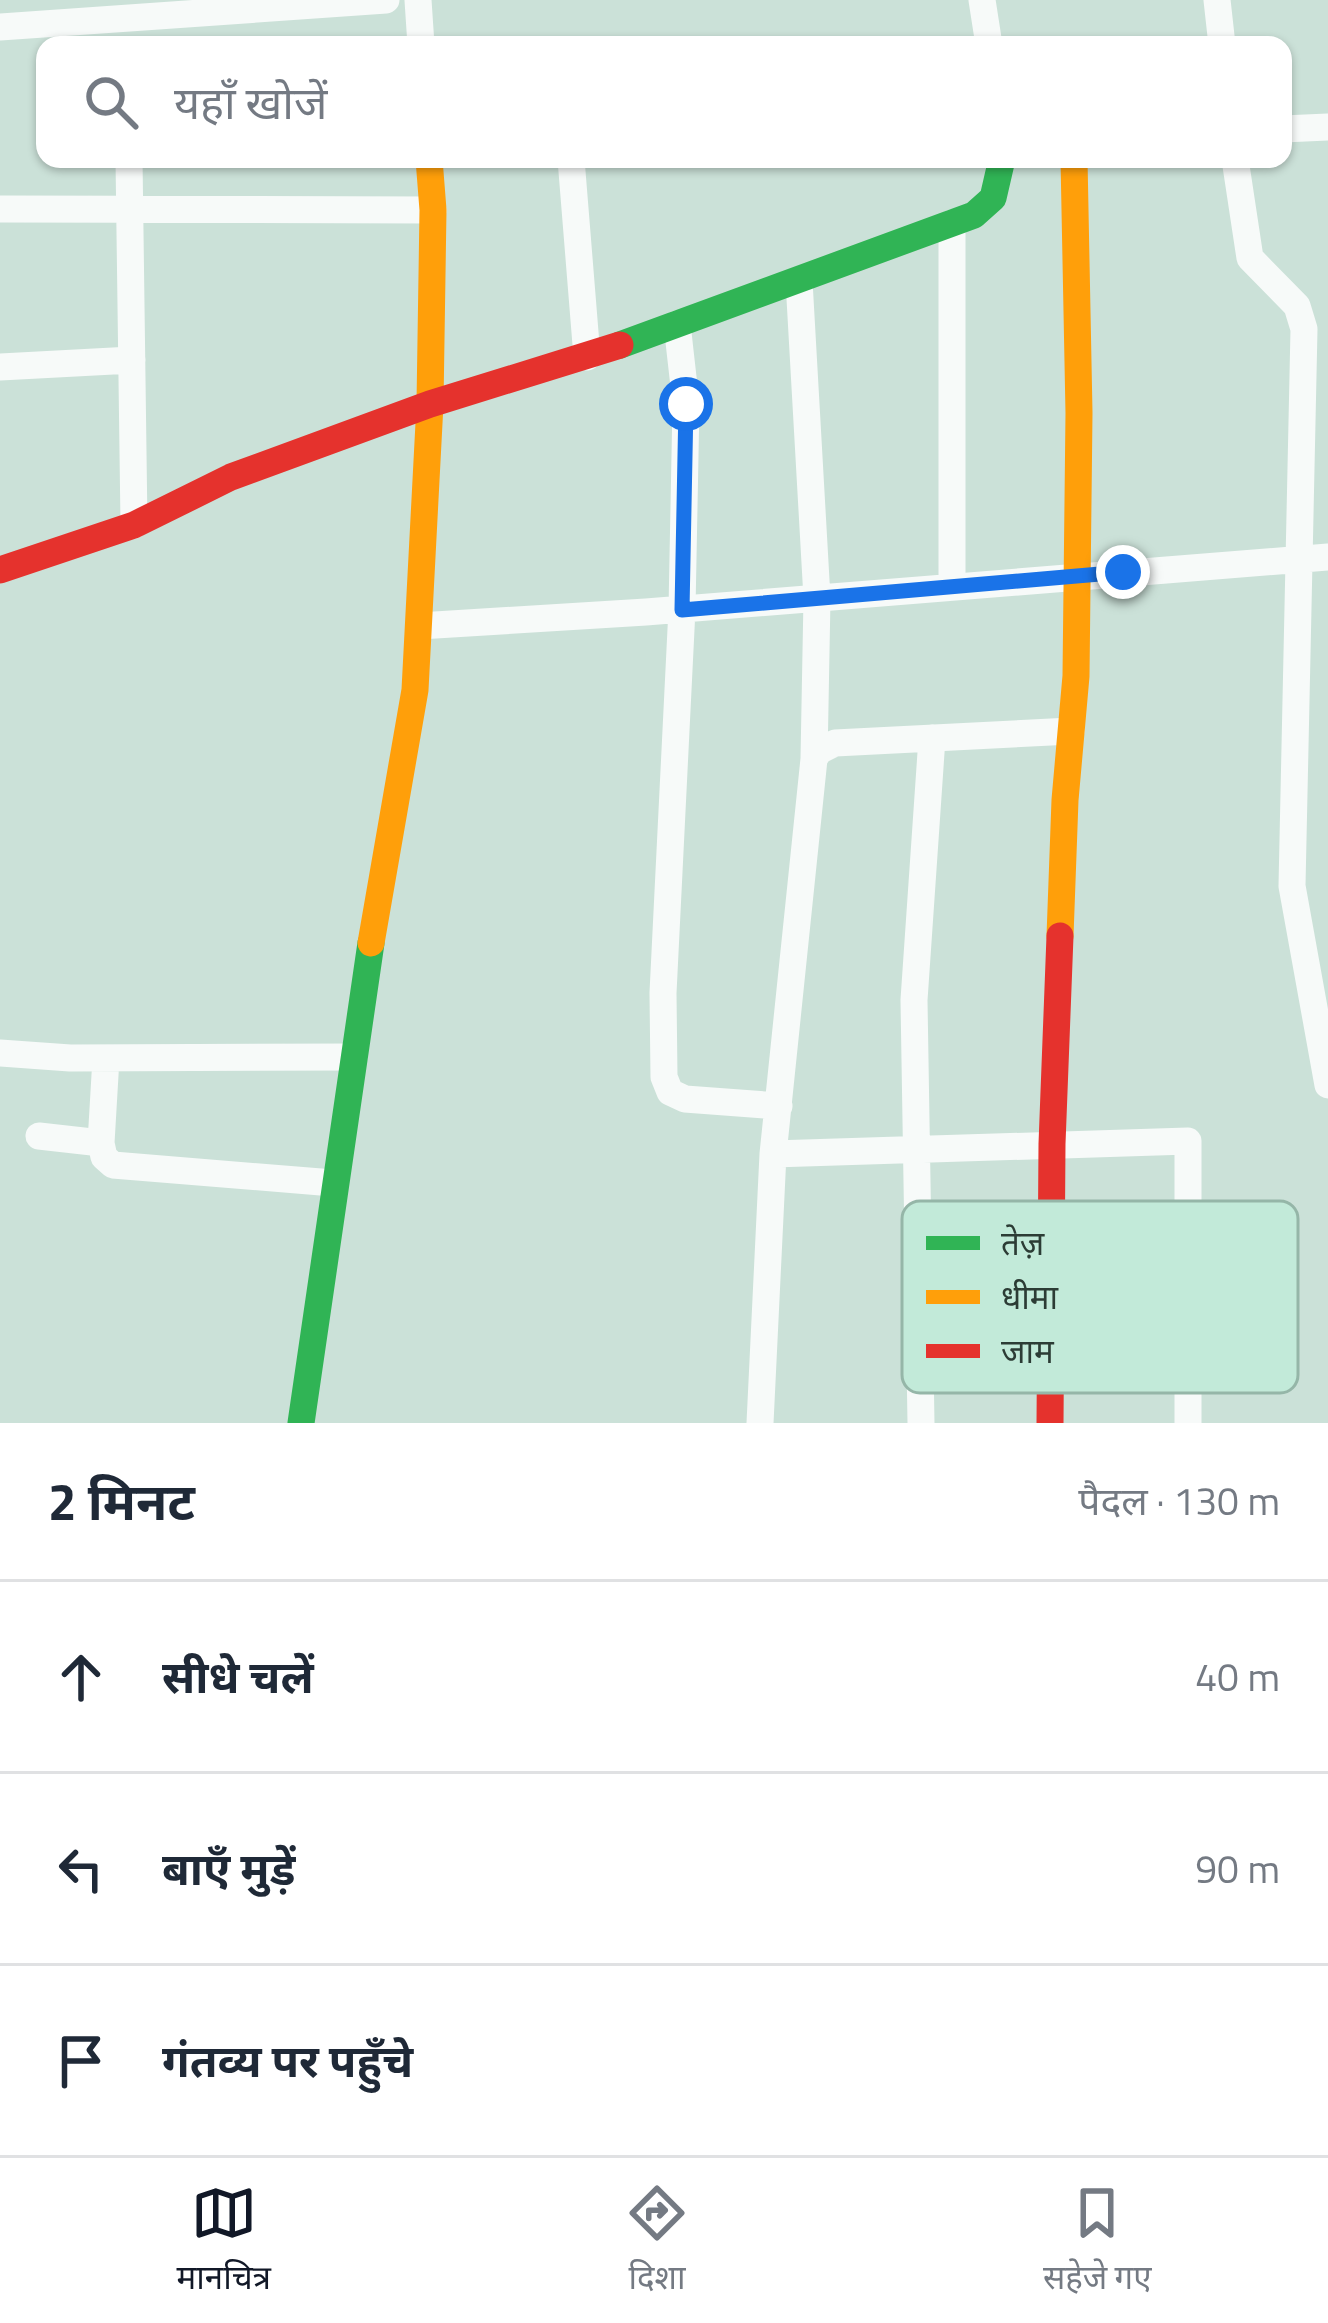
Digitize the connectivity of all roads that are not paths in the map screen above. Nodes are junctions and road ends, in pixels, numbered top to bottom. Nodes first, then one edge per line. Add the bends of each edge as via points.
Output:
1 (386, 0) edge
2 (418, 0) edge
3 (982, 0) edge
4 (1217, 0) edge
5 (126, 21) edge
6 (0, 27) edge
7 (420, 36) edge
8 (988, 36) edge
9 (1221, 36) edge
10 (1328, 127) edge
11 (1292, 129) edge
12 (129, 168) edge
13 (430, 168) edge
14 (572, 168) edge
15 (1000, 168) edge
16 (1073, 168) edge
17 (1236, 168) edge
18 (0, 209) edge
19 (130, 209) junction
20 (433, 210) junction
21 (952, 223) junction
22 (799, 281) junction
23 (677, 324) junction
24 (587, 357) junction
25 (132, 360) junction
26 (0, 367) edge
27 (430, 404) junction
28 (134, 525) junction
29 (1315, 559) edge
30 (0, 570) edge
31 (1078, 575) junction
32 (952, 586) junction
33 (817, 598) junction
34 (682, 610) junction
35 (418, 626) junction
36 (1071, 730) junction
37 (932, 738) junction
38 (814, 759) junction
39 (0, 1053) edge
40 (354, 1057) junction
41 (106, 1058) junction
42 (1328, 1085) edge
43 (778, 1106) junction
44 (39, 1136) dead end
45 (100, 1143) junction
46 (1052, 1144) junction
47 (916, 1151) junction
48 (773, 1154) junction
49 (333, 1183) junction
50 (917, 1201) edge
51 (1052, 1201) edge
52 (1188, 1201) edge
53 (920, 1393) edge
54 (1050, 1393) edge
55 (301, 1423) edge
56 (760, 1423) edge
57 (921, 1423) edge
58 (1050, 1423) edge

1 - 5 street
2 - 7 street
3 - 8 street
4 - 9 street
5 - 6 street
10 - 11 street
12 - 19 street
13 - 20 street
14 - 24 street
15 - 21 street via 992,198
16 - 31 street
17 - 29 street via 1250,258 1297,306 1304,328
18 - 19 street
19 - 20 street
19 - 25 street
20 - 27 street
21 - 22 street
21 - 32 street
22 - 23 street
22 - 33 street
23 - 24 street
23 - 34 street via 686,404
24 - 27 street
25 - 26 street
25 - 28 street
27 - 28 street via 231,477
27 - 35 street
28 - 30 street
29 - 31 street
29 - 42 street via 1292,886
31 - 32 street
31 - 36 street
32 - 33 street
33 - 34 street
33 - 38 street
34 - 35 street
34 - 43 street via 664,1077 685,1100
35 - 40 street via 415,690
36 - 37 street
36 - 46 street
37 - 38 street via 835,743
37 - 47 street via 914,1000
38 - 43 street
39 - 41 street
40 - 41 street
40 - 49 street
41 - 45 street
43 - 48 street
44 - 45 street
45 - 49 street via 113,1165
46 - 47 street
46 - 51 street
46 - 52 street via 1188,1141
47 - 48 street
47 - 50 street
48 - 56 street
49 - 55 street
53 - 57 street
54 - 58 street

